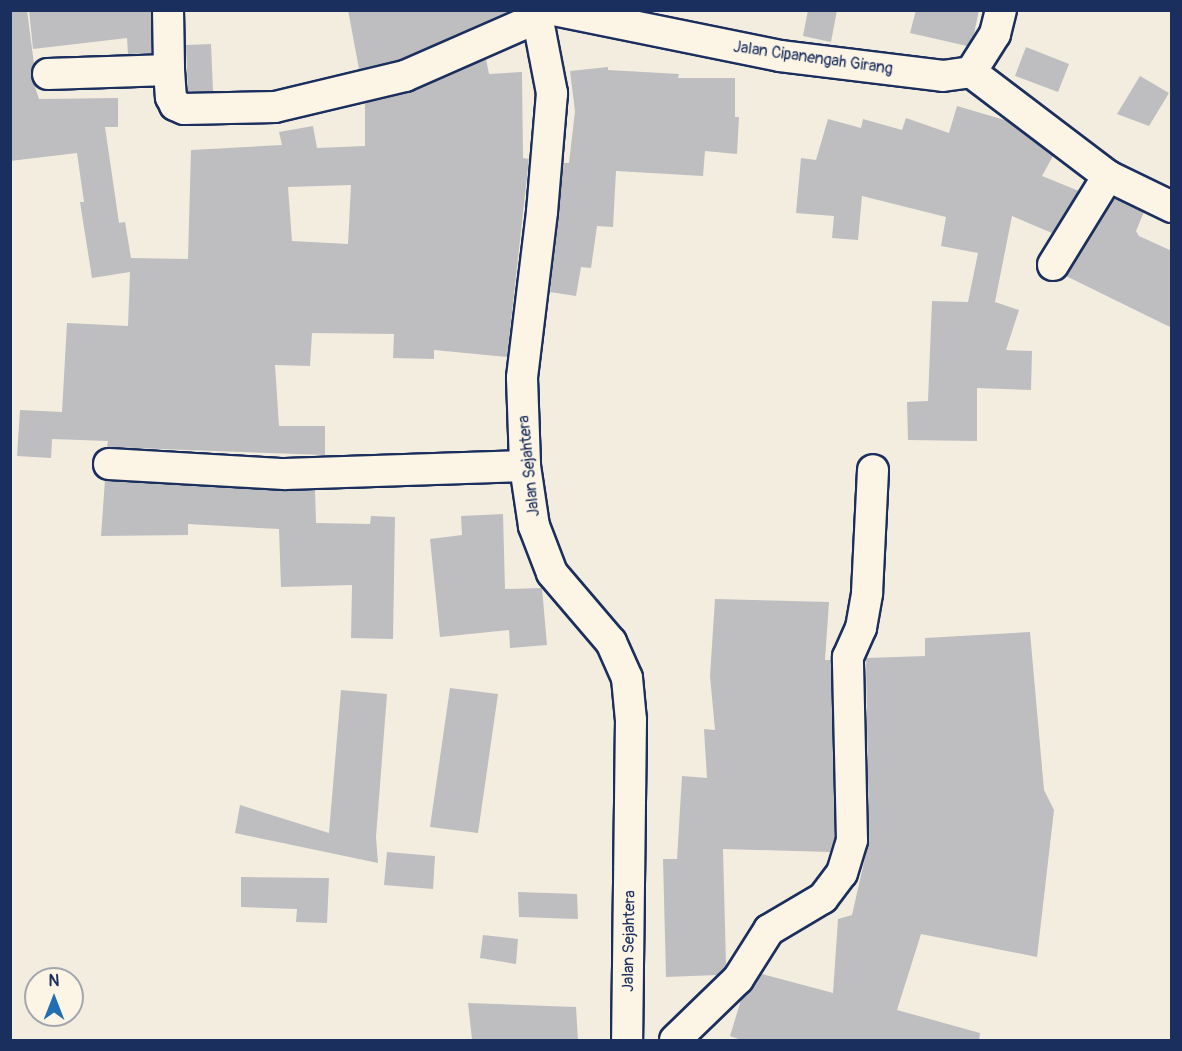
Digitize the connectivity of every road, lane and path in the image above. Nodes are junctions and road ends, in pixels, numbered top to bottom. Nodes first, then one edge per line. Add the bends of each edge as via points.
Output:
1 (168, 10) edge
2 (1001, 10) edge
3 (542, 13) edge
4 (169, 70) junction
5 (971, 72) junction
6 (48, 74) dead end
7 (1108, 176) junction
8 (1172, 207) edge
9 (1053, 265) dead end
10 (109, 464) dead end
11 (525, 466) junction
12 (873, 470) dead end
13 (627, 1041) edge
14 (675, 1041) edge

1 - 4 street
2 - 5 street via 995,34
3 - 4 street via 405,76 275,107 184,109 174,105
3 - 5 street, Jalan Cipanengah Girang via 780,56 943,76
3 - 11 street, Jalan Sejahtera via 552,93 522,378
4 - 6 street
5 - 7 street
7 - 8 street
7 - 9 street
10 - 11 street via 285,474
11 - 13 street, Jalan Sejahtera via 534,526 552,573 610,642 627,678 631,720
12 - 14 street via 867,593 861,628 848,657 852,840 842,873 823,897 769,930 738,979

